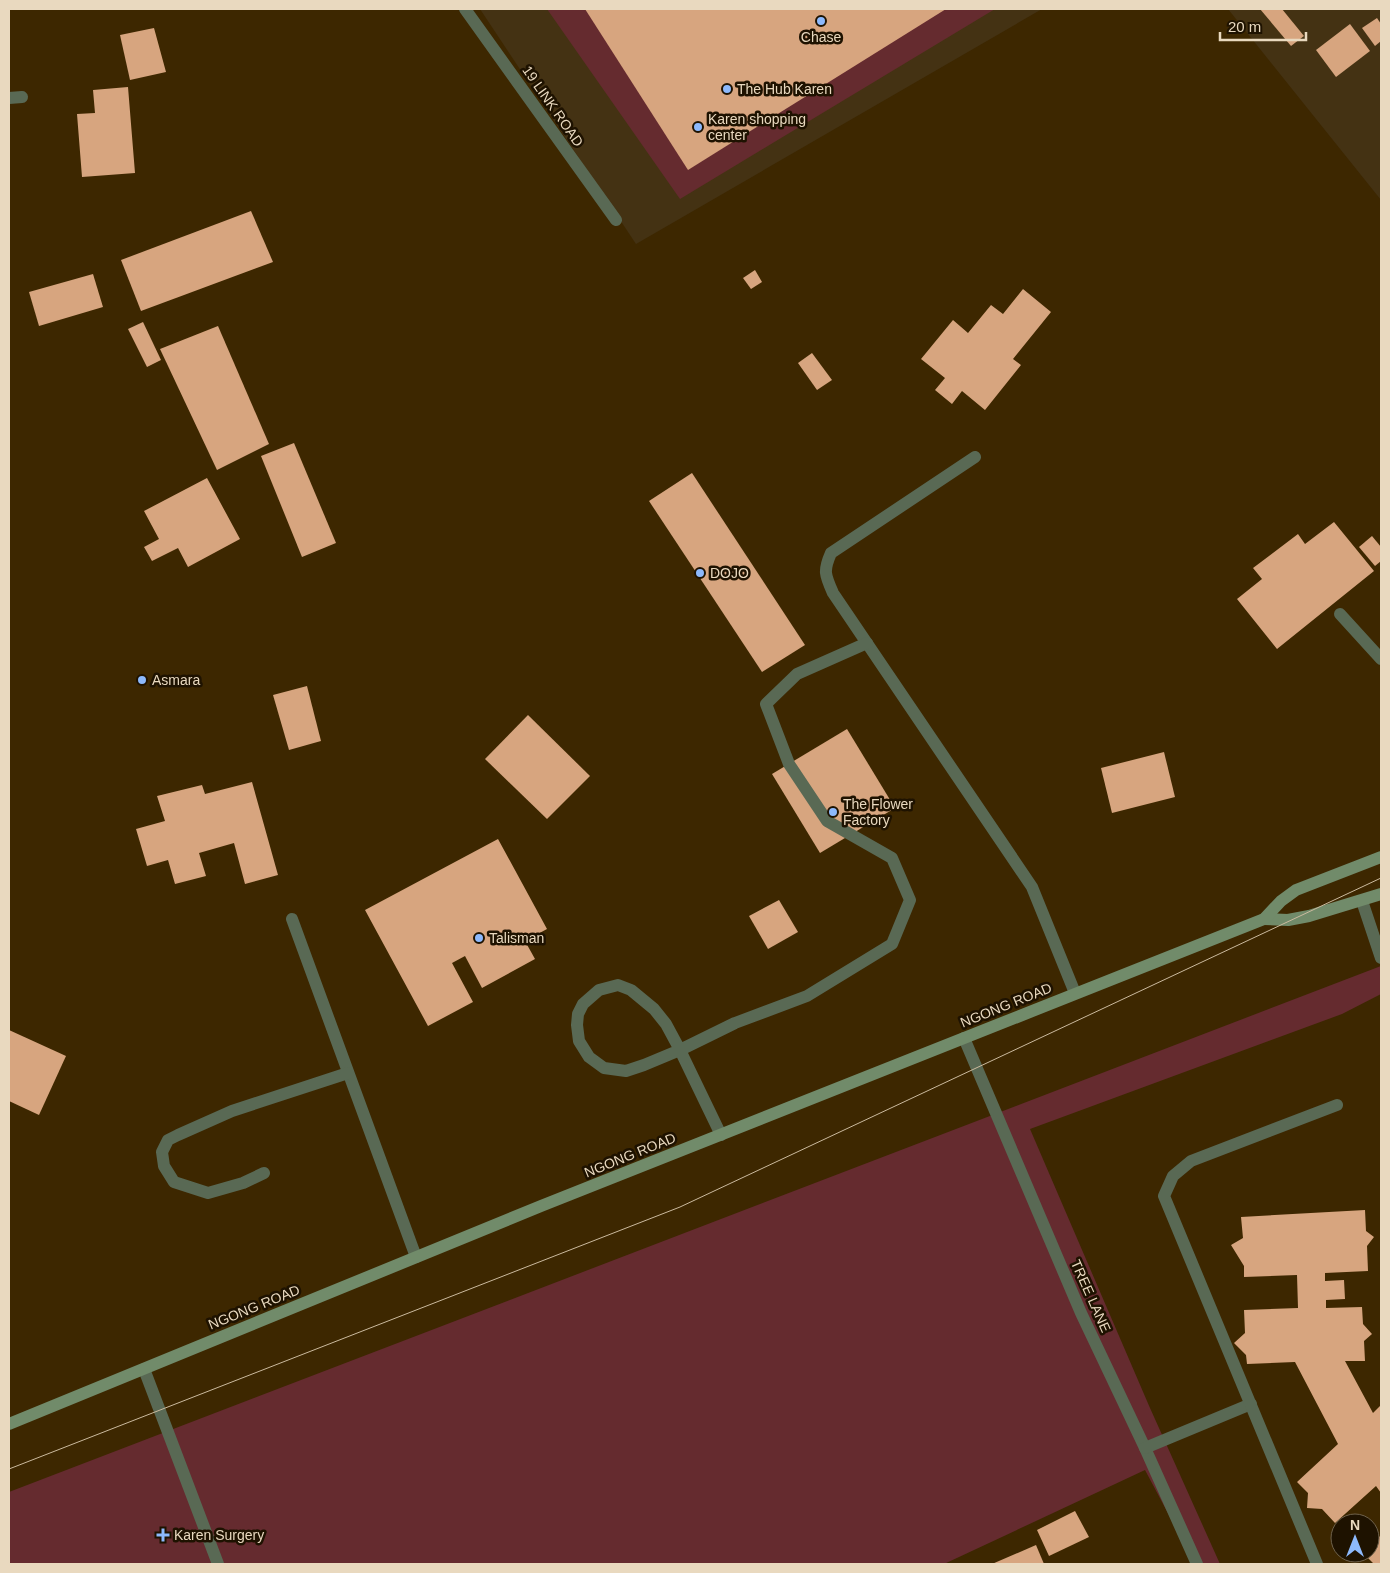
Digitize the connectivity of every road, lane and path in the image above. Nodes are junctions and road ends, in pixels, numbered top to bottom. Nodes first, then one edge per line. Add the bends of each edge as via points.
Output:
1 (465, 9) edge
2 (22, 97) dead end
3 (9, 98) edge
4 (616, 220) dead end
5 (975, 457) dead end
6 (1340, 614) dead end
7 (867, 643) junction
8 (1381, 659) edge
9 (1381, 857) edge
10 (1381, 894) edge
11 (1362, 901) junction
12 (292, 919) dead end
13 (1264, 919) junction
14 (1381, 958) edge
15 (1075, 993) junction
16 (964, 1038) junction
17 (680, 1050) junction
18 (348, 1073) junction
19 (1337, 1105) dead end
20 (720, 1135) junction
21 (264, 1173) dead end
22 (416, 1257) junction
23 (144, 1369) junction
24 (1251, 1404) junction
25 (9, 1424) edge
26 (1145, 1448) junction
27 (218, 1564) edge
28 (1197, 1564) edge
29 (1317, 1564) edge

1 - 4 street, 19 LINK ROAD
2 - 3 street
5 - 7 street via 831,553 825,566 825,576
6 - 8 street
7 - 15 street via 1032,887
7 - 17 street via 797,674 766,704 789,764 827,820 892,858 910,900 892,944 807,996 735,1023
9 - 13 main road, NGONG ROAD via 1296,890
10 - 11 main road, NGONG ROAD
11 - 13 main road, NGONG ROAD via 1288,920
11 - 14 street
12 - 18 street
13 - 15 main road, NGONG ROAD
15 - 16 main road, NGONG ROAD
16 - 20 main road, NGONG ROAD
16 - 26 street, TREE LANE via 1081,1313
17 - 17 street via 654,1009 631,990 618,985 599,990 583,1004 578,1014 579,1041 589,1057 604,1068 626,1071
17 - 20 street
18 - 21 street via 232,1111 173,1137 162,1152 164,1166 174,1182 208,1193
18 - 22 street
19 - 24 street via 1191,1161 1173,1176 1164,1196
20 - 22 main road, NGONG ROAD
22 - 23 main road, NGONG ROAD
23 - 25 main road, NGONG ROAD
23 - 27 street
24 - 26 street
24 - 29 street
26 - 28 street, TREE LANE

